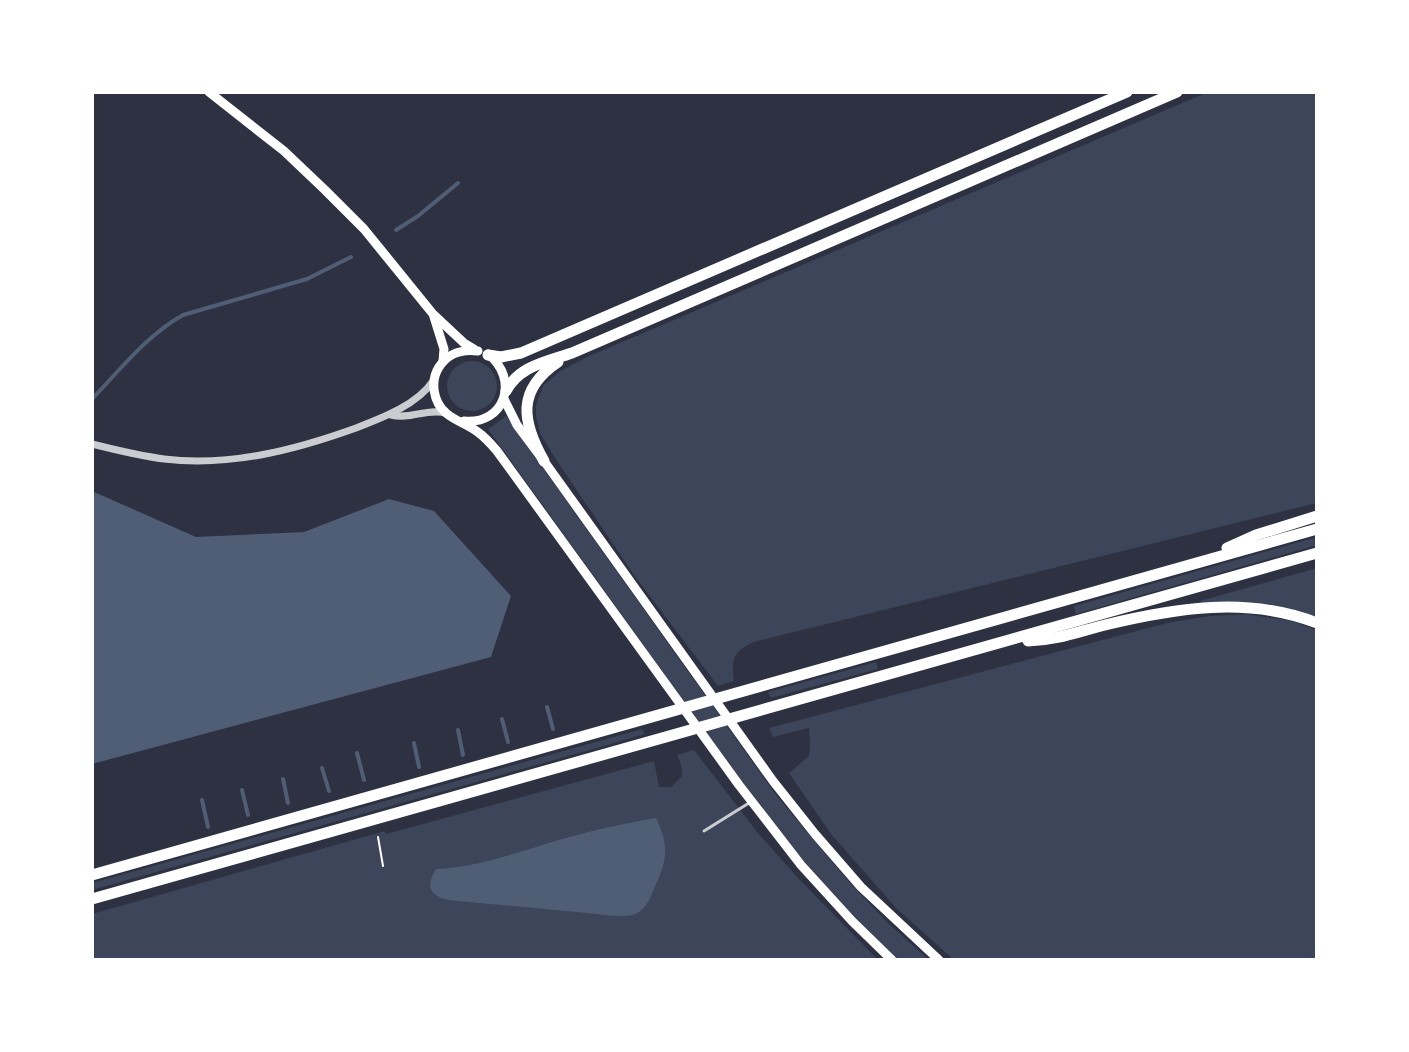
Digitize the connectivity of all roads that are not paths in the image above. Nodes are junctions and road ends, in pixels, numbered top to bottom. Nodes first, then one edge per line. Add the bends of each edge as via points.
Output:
1 (209, 92) edge
2 (1127, 92) edge
3 (1177, 92) edge
4 (433, 314) junction
5 (483, 353) junction
6 (572, 353) junction
7 (443, 362) junction
8 (434, 379) junction
9 (505, 395) junction
10 (446, 413) junction
11 (391, 415) junction
12 (456, 420) junction
13 (92, 444) edge
14 (544, 461) junction
15 (1317, 516) edge
16 (1317, 529) edge
17 (1317, 553) edge
18 (1193, 563) junction
19 (1317, 623) edge
20 (1011, 641) junction
21 (752, 801) junction
22 (704, 831) dead end
23 (92, 875) edge
24 (92, 899) edge
25 (892, 960) edge
26 (939, 960) edge

1 - 4 main road via 325,190
2 - 5 highway via 521,353
3 - 6 highway
4 - 5 main road
4 - 7 main road
5 - 7 main road via 462,351
5 - 9 main road via 503,370
6 - 9 highway via 526,369
6 - 14 highway via 541,376 529,398 528,426
7 - 8 main road
8 - 10 main road via 438,403
8 - 11 street
9 - 12 main road via 490,416
9 - 14 main road via 511,416
10 - 11 street
10 - 12 main road
11 - 13 street via 288,450 230,460 166,459
12 - 21 main road via 497,451
14 - 26 main road via 773,781 861,887
15 - 18 highway
16 - 18 highway
17 - 20 highway
18 - 23 highway
19 - 20 highway via 1266,609 1212,607 1147,616 1050,640
20 - 24 highway
21 - 22 lane
21 - 25 main road via 801,865

